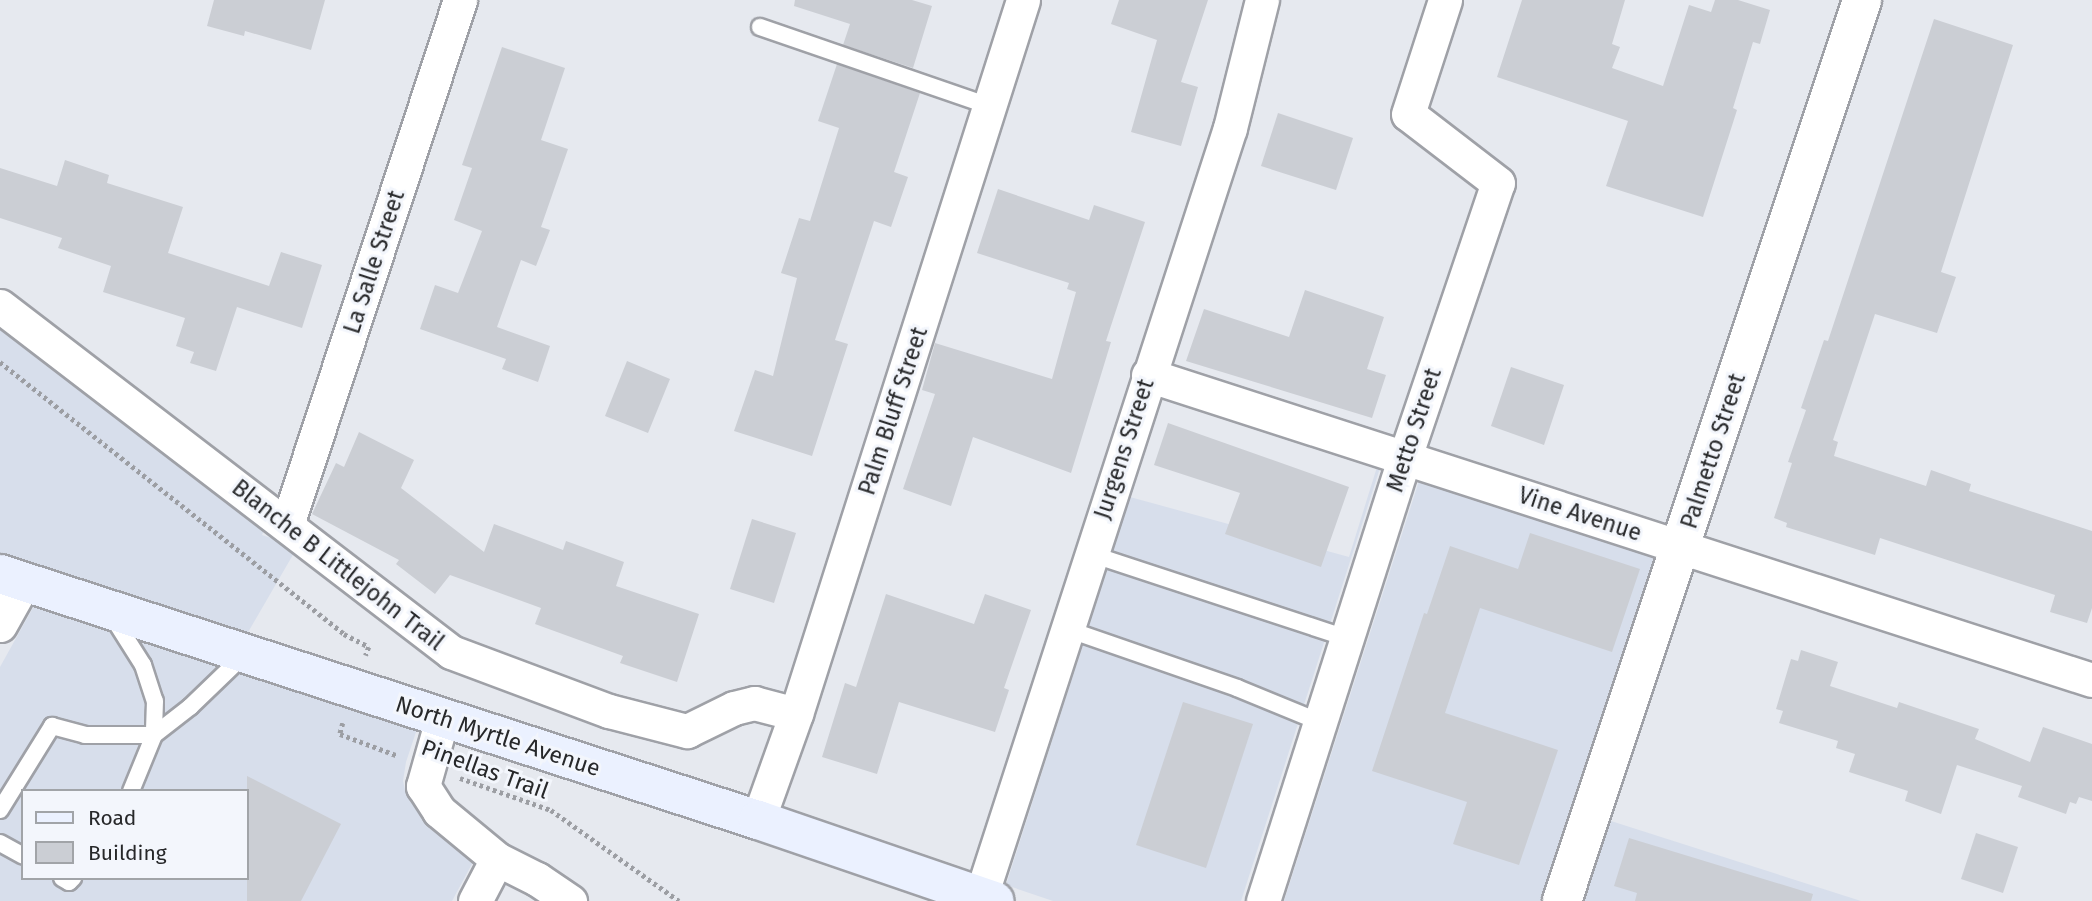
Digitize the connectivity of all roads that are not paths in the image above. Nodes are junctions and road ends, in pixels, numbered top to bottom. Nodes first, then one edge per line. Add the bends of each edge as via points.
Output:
1 (460, 0) edge
2 (1023, 0) edge
3 (1262, 0) edge
4 (1446, 0) edge
5 (1862, 0) edge
6 (760, 27) dead end
7 (990, 106) junction
8 (0, 306) edge
9 (1148, 374) junction
10 (1405, 457) junction
11 (287, 525) junction
12 (1681, 546) junction
13 (1091, 554) junction
14 (12, 578) edge
15 (107, 608) junction
16 (0, 625) edge
17 (1067, 628) junction
18 (1347, 638) junction
19 (246, 653) junction
20 (2092, 680) edge
21 (796, 714) junction
22 (442, 719) junction
23 (1320, 722) junction
24 (155, 735) junction
25 (132, 789) edge
26 (0, 810) edge
27 (758, 820) junction
28 (0, 843) edge
29 (21, 855) edge
30 (497, 859) junction
31 (988, 899) edge
32 (475, 901) edge
33 (570, 901) edge
34 (1263, 901) edge
35 (1562, 901) edge

1 - 11 street, La Salle Street
2 - 7 street, Palm Bluff Street
3 - 9 street, Jurgens Street via 1230,128
4 - 10 street, Metto Street via 1408,114 1498,183
5 - 12 street, Palmetto Street
6 - 7 lane
7 - 21 street, Palm Bluff Street
8 - 11 street, Blanche B Littlejohn Trail
9 - 10 street, Vine Avenue
9 - 13 street, Jurgens Street
10 - 12 street, Vine Avenue
10 - 18 street, Metto Street
11 - 21 street, Blanche B Littlejohn Trail via 451,652 585,702 687,731 754,703
12 - 20 street, Vine Avenue
12 - 35 street, Palmetto Street
13 - 17 street, Jurgens Street
13 - 18 lane
14 - 15 main road, North Myrtle Avenue
14 - 16 street
15 - 19 main road, North Myrtle Avenue
15 - 24 lane via 143,665 155,701
17 - 23 lane
17 - 31 street, Jurgens Street
18 - 23 street, Metto Street
19 - 22 main road, North Myrtle Avenue
19 - 24 lane
21 - 27 street, Palm Bluff Street
22 - 27 main road, North Myrtle Avenue
22 - 30 street via 423,786 439,811
23 - 34 street, Metto Street
24 - 25 lane
24 - 26 lane via 85,735 52,726
27 - 31 main road, North Myrtle Avenue
28 - 29 lane
30 - 32 street
30 - 33 street

